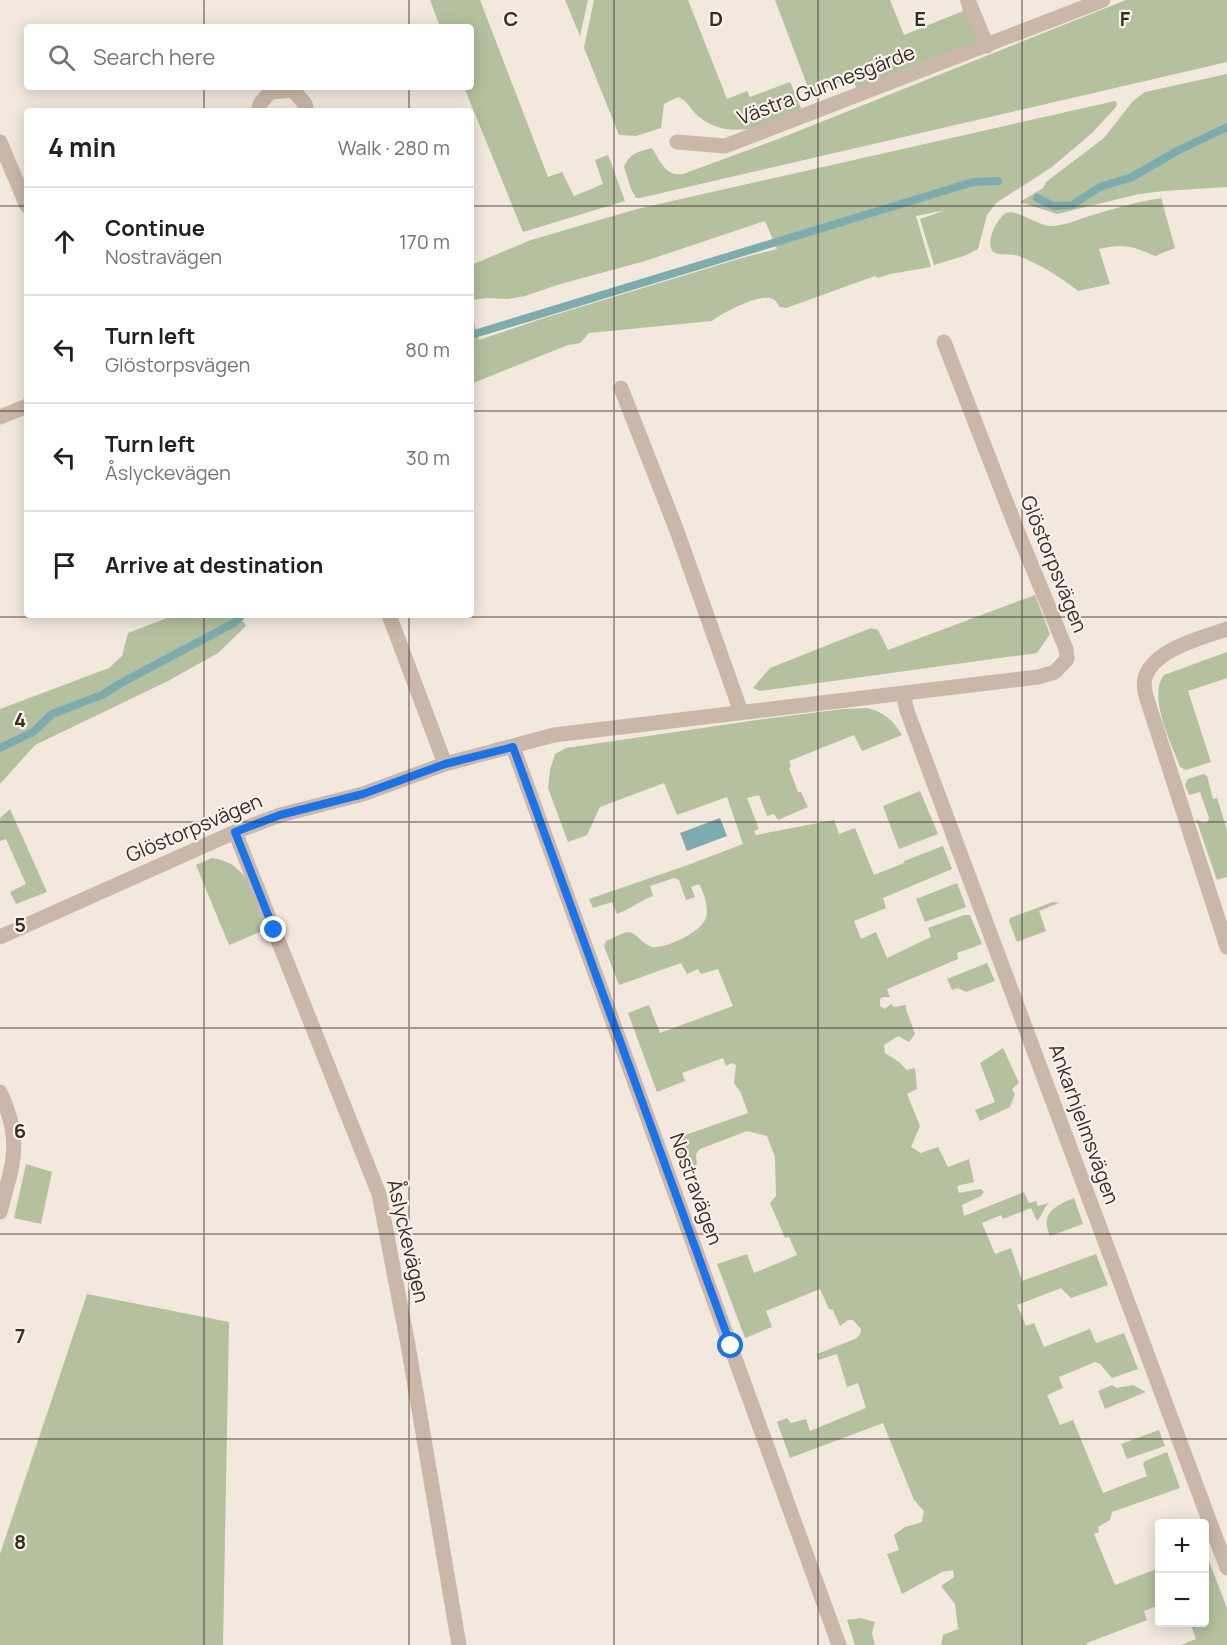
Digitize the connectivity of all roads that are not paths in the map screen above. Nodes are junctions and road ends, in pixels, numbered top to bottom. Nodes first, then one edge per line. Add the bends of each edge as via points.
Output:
1 (968, 0) edge
2 (1096, 1) edge
3 (987, 46) junction
4 (293, 90) edge
5 (293, 90) edge
6 (259, 108) edge
7 (307, 108) edge
8 (0, 142) edge
9 (677, 142) dead end
10 (24, 199) edge
11 (944, 342) dead end
12 (621, 388) dead end
13 (24, 407) edge
14 (0, 417) edge
15 (390, 618) edge
16 (1227, 629) edge
17 (903, 694) junction
18 (741, 711) junction
19 (513, 747) junction
20 (445, 764) junction
21 (235, 832) junction
22 (0, 936) edge
23 (1227, 947) edge
24 (0, 1092) edge
25 (0, 1212) edge
26 (1227, 1568) edge
27 (459, 1645) edge
28 (840, 1645) edge

1 - 3 street
2 - 3 street, Västra Gunnesgärde
3 - 9 street, Västra Gunnesgärde via 725,146
4 - 6 street via 270,92
5 - 7 street
8 - 10 street
11 - 17 street, Glöstorpsvägen via 1067,659 1055,672 1038,677
12 - 18 street
13 - 14 street
15 - 20 street
16 - 23 street via 1174,649 1152,664 1143,680
17 - 18 street, Glöstorpsvägen
17 - 26 street, Ankarhjelmsvägen
18 - 19 street, Glöstorpsvägen via 554,735
19 - 20 street, Glöstorpsvägen
19 - 28 street, Nostravägen
20 - 21 street, Glöstorpsvägen via 363,794 280,815
21 - 22 street, Glöstorpsvägen
21 - 27 street, Åslyckevägen via 379,1194
24 - 25 street via 15,1141

